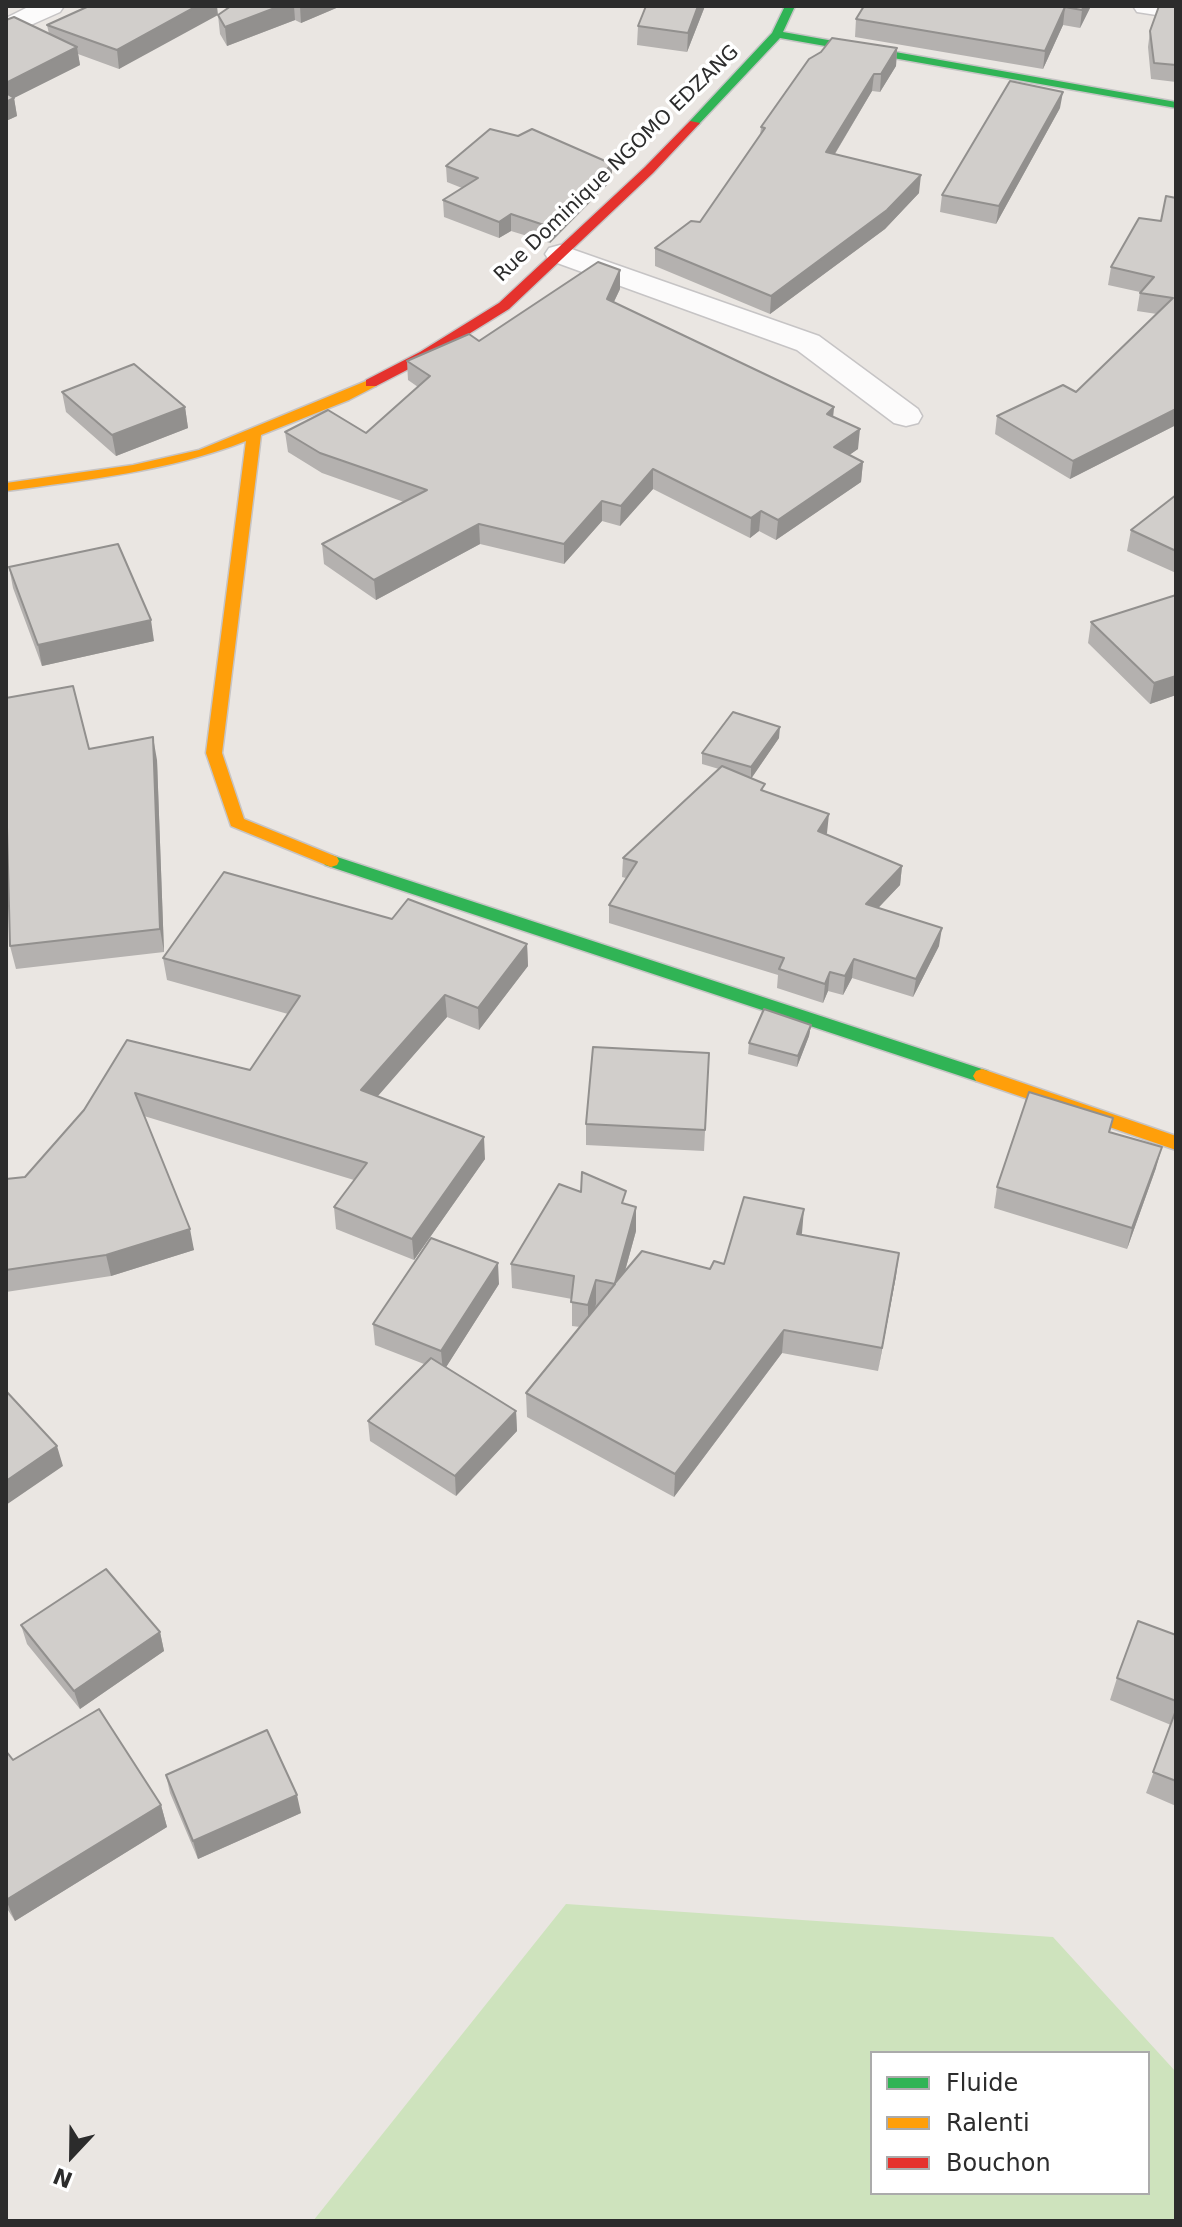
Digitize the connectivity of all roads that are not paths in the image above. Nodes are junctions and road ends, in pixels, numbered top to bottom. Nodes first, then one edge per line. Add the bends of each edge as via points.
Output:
1 (51, 6) edge
2 (790, 6) edge
3 (1146, 6) edge
4 (1176, 10) edge
5 (6, 28) edge
6 (777, 34) junction
7 (1176, 105) edge
8 (560, 254) junction
9 (906, 416) dead end
10 (254, 435) junction
11 (6, 487) edge
12 (1176, 1143) edge

1 - 5 street
2 - 6 street, Rue Dominique NGOMO EDZANG
3 - 4 street
6 - 7 street
6 - 8 street, Rue Dominique NGOMO EDZANG via 649,170
8 - 9 street via 808,343
8 - 10 street, Rue Dominique NGOMO EDZANG via 473,327 373,383
10 - 11 street, Rue Dominique NGOMO EDZANG via 133,469
10 - 12 street via 214,753 237,822 304,852 860,1033

